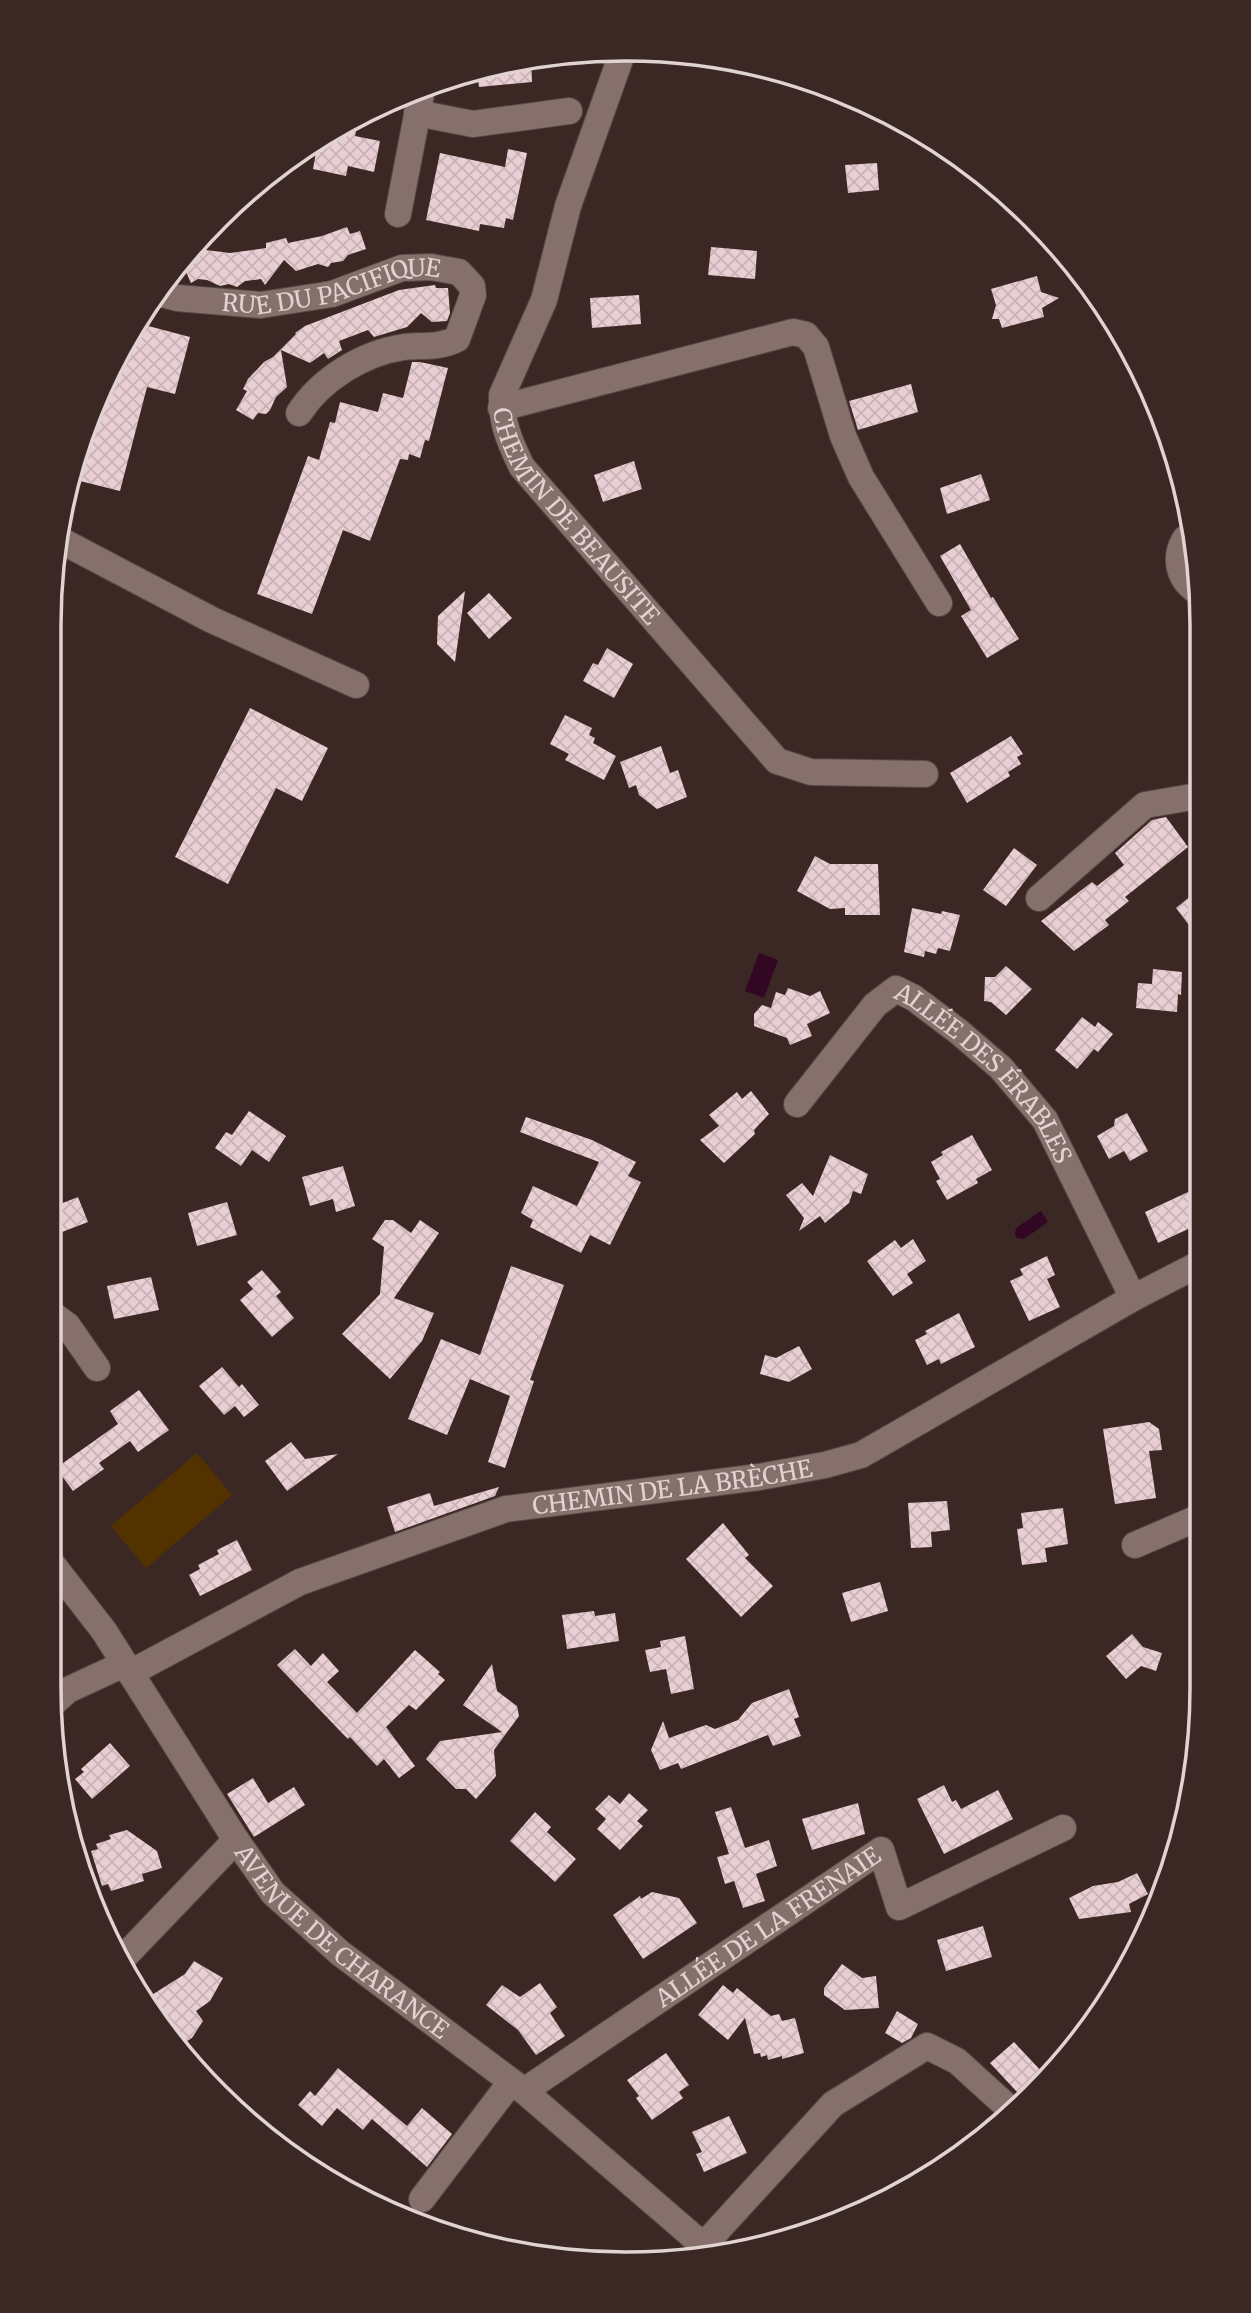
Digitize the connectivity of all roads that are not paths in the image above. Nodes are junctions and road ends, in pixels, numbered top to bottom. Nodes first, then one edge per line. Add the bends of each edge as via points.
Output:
1 (619, 61) edge
2 (420, 101) edge
3 (569, 111) dead end
4 (398, 214) dead end
5 (168, 296) edge
6 (501, 408) junction
7 (299, 413) dead end
8 (1183, 541) edge
9 (67, 544) edge
10 (1188, 582) edge
11 (939, 603) dead end
12 (356, 685) dead end
13 (925, 774) dead end
14 (1190, 797) edge
15 (1039, 898) dead end
16 (797, 1104) dead end
17 (1190, 1269) edge
18 (1133, 1298) junction
19 (61, 1321) edge
20 (97, 1368) dead end
21 (1190, 1521) edge
22 (1135, 1545) dead end
23 (61, 1575) edge
24 (127, 1668) junction
25 (61, 1696) edge
26 (1063, 1828) dead end
27 (236, 1840) junction
28 (128, 1953) edge
29 (517, 2086) junction
30 (1005, 2105) edge
31 (422, 2199) dead end
32 (711, 2245) edge
33 (703, 2246) edge

1 - 6 street, CHEMIN DE BEAUSITE via 568,206 544,300 502,395
2 - 3 street via 473,124
2 - 4 street
5 - 7 street, RUE DU PACIFIQUE via 261,304 332,294 402,268 431,267 458,272 472,286 457,339 441,346 402,348 350,366 310,396
6 - 11 street via 793,332 806,335 816,347 843,436 861,477
6 - 13 street, CHEMIN DE BEAUSITE via 507,438 522,467 777,761 811,772
8 - 10 street via 1180,570
9 - 12 street via 212,620
14 - 15 street via 1145,805
16 - 18 street, ALLÉE DES ÉRABLES via 875,1005 896,989 914,998 1001,1068 1045,1120
17 - 18 street, CHEMIN DE LA BRÈCHE
18 - 24 street, CHEMIN DE LA BRÈCHE via 861,1455 759,1477 506,1509 300,1582
19 - 20 street
21 - 22 street
23 - 24 street, AVENUE DE CHARANCE
24 - 25 street, CHEMIN DE LA BRÈCHE
24 - 27 street, AVENUE DE CHARANCE
26 - 29 street, ALLÉE DE LA FRENAIE via 900,1906 881,1850
27 - 28 street
27 - 29 street, AVENUE DE CHARANCE via 273,1893 340,1953
29 - 31 street
29 - 33 street, AVENUE DE CHARANCE
30 - 32 street via 957,2061 927,2046 833,2104

